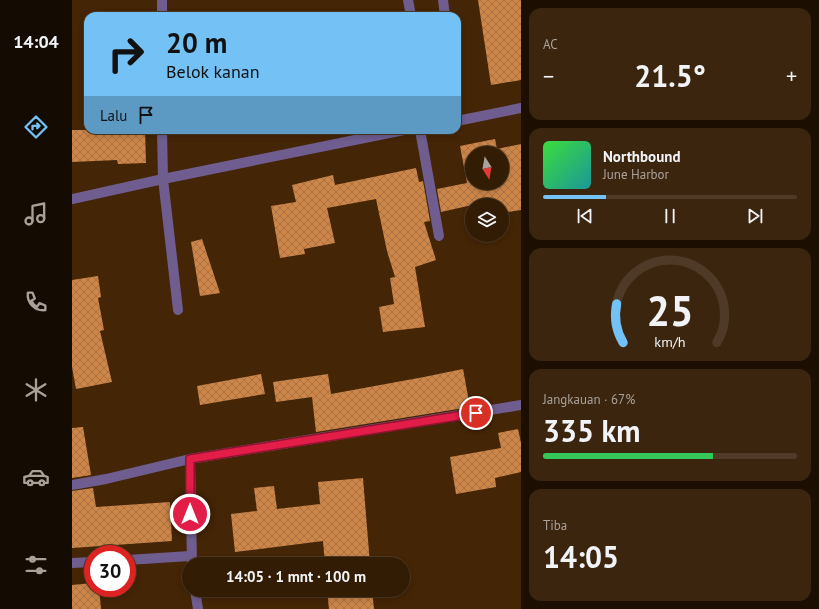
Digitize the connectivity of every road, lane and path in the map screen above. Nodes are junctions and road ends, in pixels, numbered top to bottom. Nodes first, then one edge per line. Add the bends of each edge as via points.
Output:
1 (162, 0) edge
2 (408, 0) edge
3 (443, 0) edge
4 (162, 12) edge
5 (410, 12) edge
6 (444, 12) edge
7 (521, 108) edge
8 (461, 118) edge
9 (162, 134) edge
10 (384, 134) edge
11 (421, 134) edge
12 (163, 179) junction
13 (72, 199) edge
14 (439, 236) dead end
15 (178, 310) dead end
16 (521, 405) edge
17 (190, 459) junction
18 (72, 485) edge
19 (191, 557) edge
20 (136, 560) edge
21 (182, 560) edge
22 (84, 562) edge
23 (72, 563) edge
24 (196, 597) edge
25 (198, 609) edge

1 - 4 street
2 - 5 street
3 - 6 street
7 - 8 street
9 - 12 street
10 - 12 street
11 - 14 street
12 - 13 street
12 - 15 street
16 - 17 street
17 - 18 street
17 - 19 street
20 - 21 street
22 - 23 street
24 - 25 street

